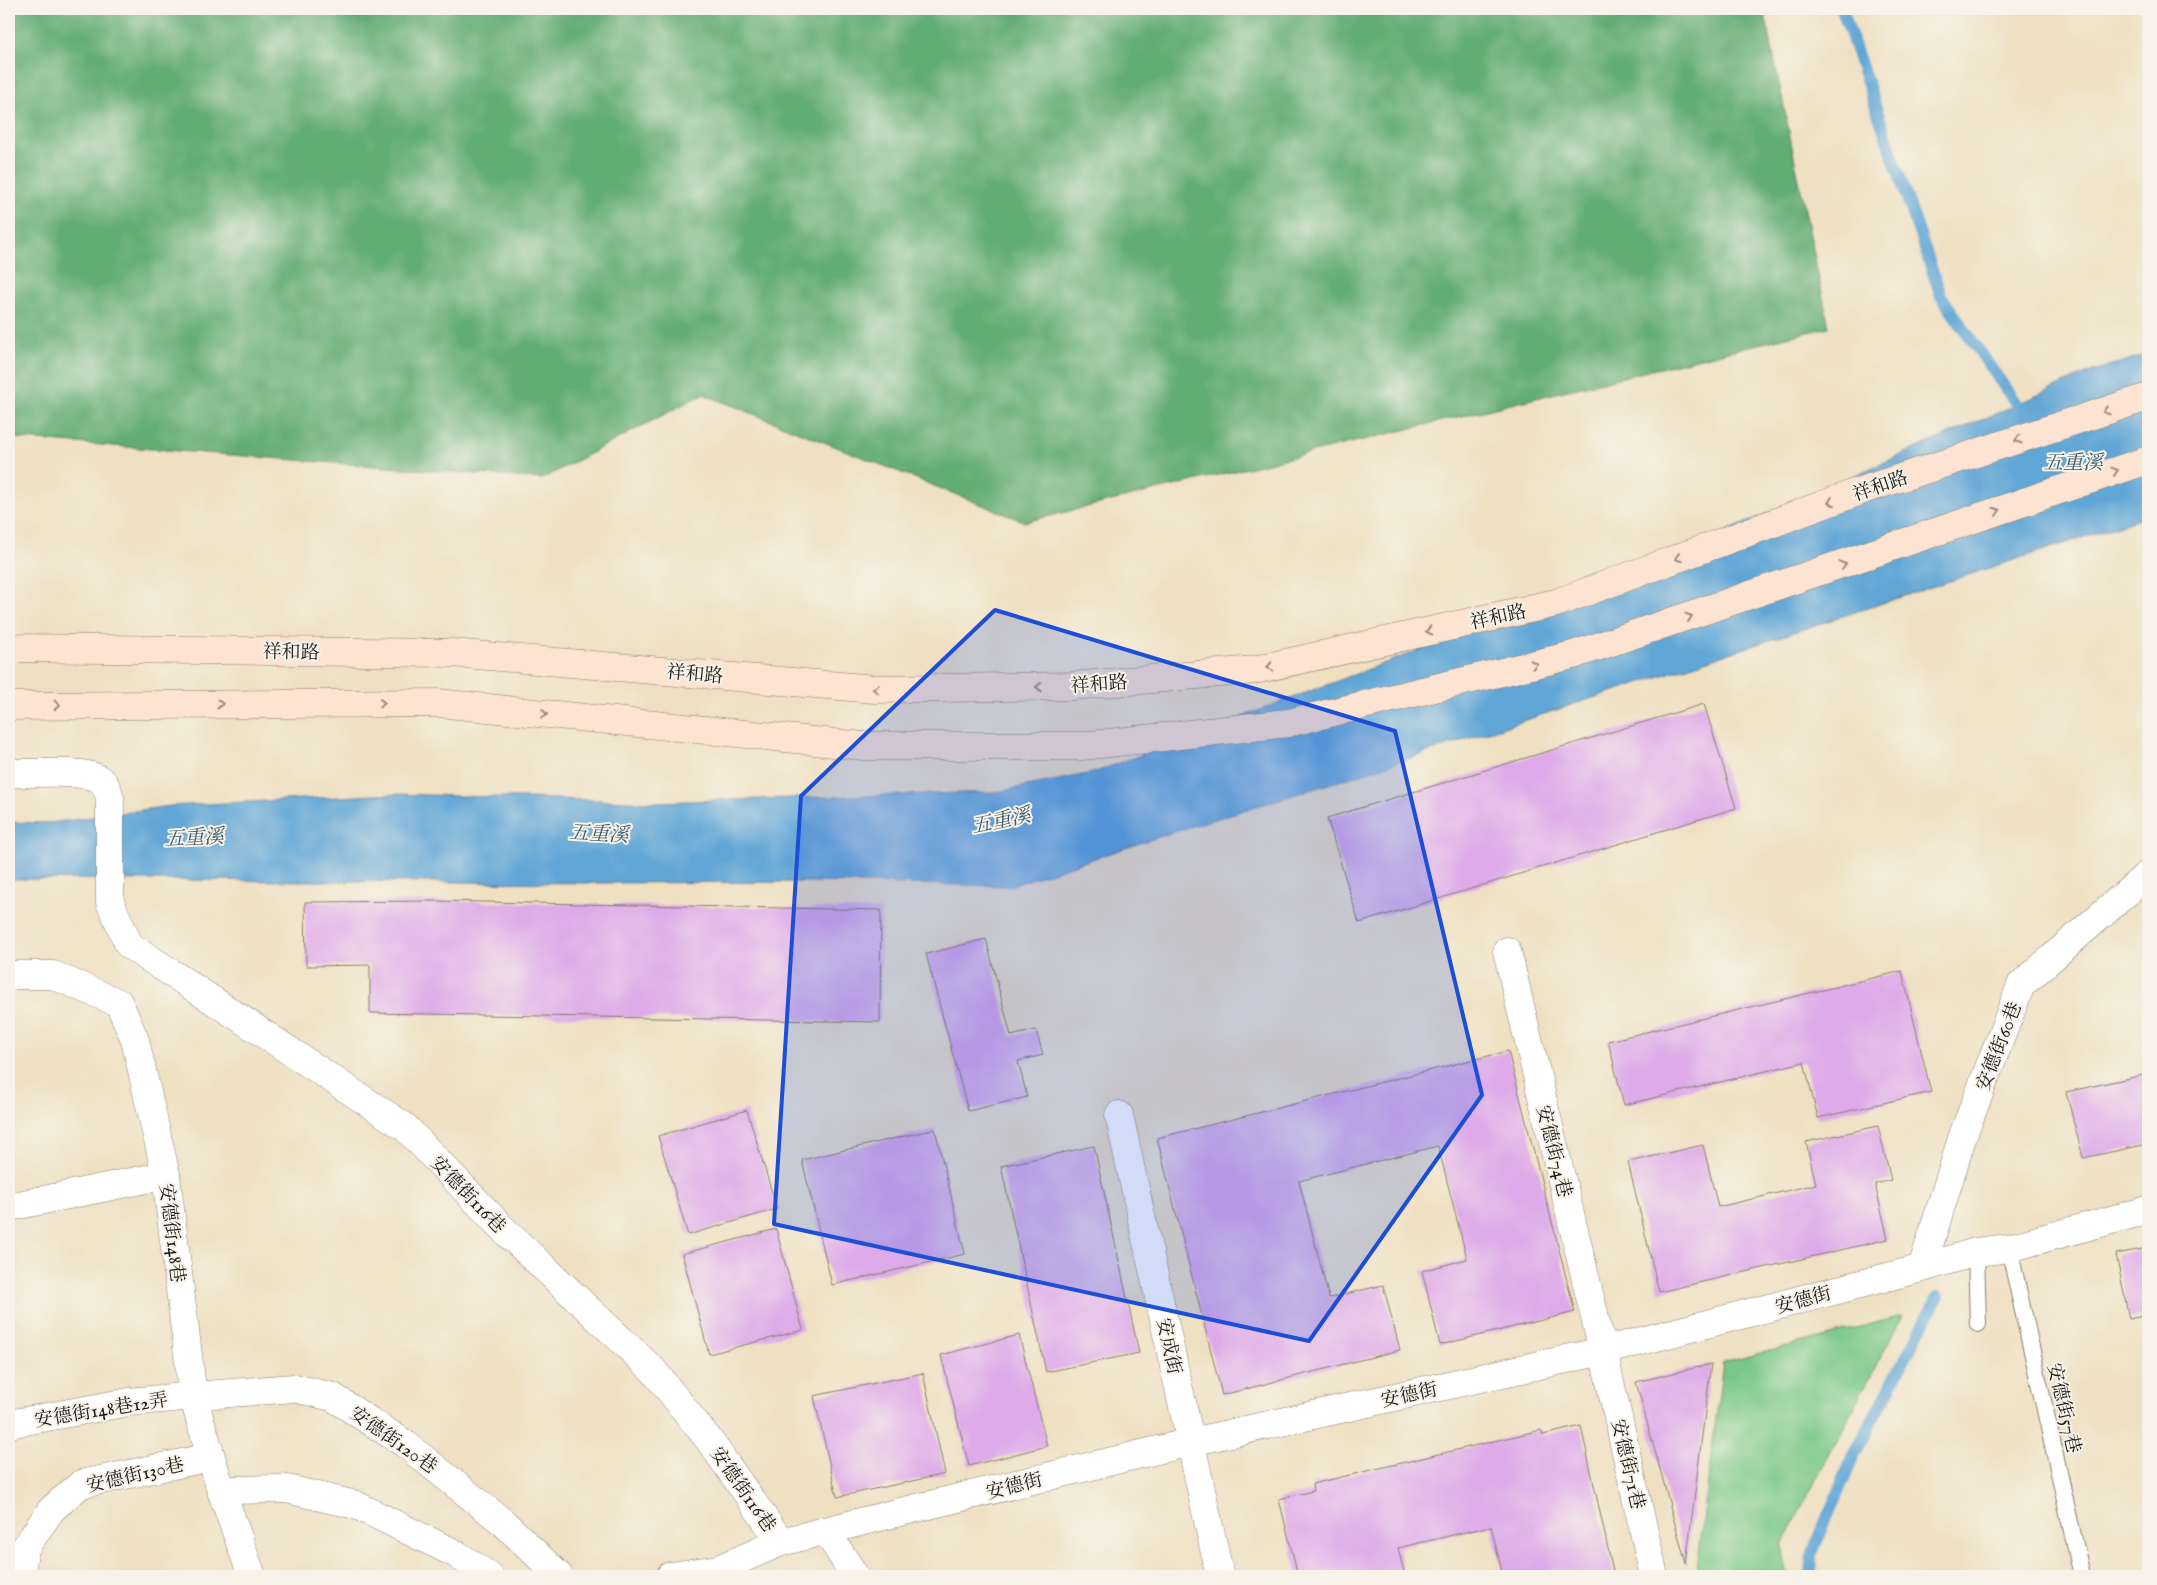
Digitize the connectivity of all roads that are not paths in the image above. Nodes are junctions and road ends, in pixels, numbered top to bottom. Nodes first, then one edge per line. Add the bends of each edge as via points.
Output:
1 (2148, 397) edge
2 (2148, 460) edge
3 (9, 648) edge
4 (9, 706) edge
5 (9, 774) edge
6 (2148, 874) edge
7 (1507, 951) dead end
8 (9, 975) edge
9 (1119, 1116) dead end
10 (166, 1175) junction
11 (9, 1206) edge
12 (2148, 1210) edge
13 (2009, 1248) junction
14 (1976, 1252) junction
15 (1922, 1268) junction
16 (1978, 1324) dead end
17 (1603, 1351) junction
18 (193, 1396) junction
19 (9, 1424) edge
20 (1191, 1442) junction
21 (211, 1457) junction
22 (221, 1490) junction
23 (826, 1531) junction
24 (782, 1542) junction
25 (720, 1572) edge
26 (20, 1576) edge
27 (252, 1576) edge
28 (489, 1576) edge
29 (559, 1576) edge
30 (670, 1576) edge
31 (855, 1576) edge
32 (1220, 1576) edge
33 (1654, 1576) edge
34 (2082, 1576) edge

1 -> 3 main road, 祥和路 via 1863,490 1556,603 1254,670 1062,686 875,690 452,653
4 -> 2 main road via 438,703 864,746 1082,746 1288,723 1573,655
5 - 24 street, 安德街116巷 via 88,774 100,779 108,788 110,798 110,902 129,945 405,1127 504,1230 653,1370 709,1440
6 - 15 street, 安德街60巷 via 2021,986 1963,1136
7 - 17 street, 安德街74巷
8 - 10 street, 安德街148巷 via 53,975 119,1003 135,1040
9 - 20 street, 安成街
10 - 11 street
10 - 18 street, 安德街148巷
12 - 13 street, 安德街
13 - 14 street, 安德街
13 - 34 lane, 安德街57巷
14 - 15 street, 安德街
14 - 16 lane
15 - 17 street, 安德街
17 - 20 street, 安德街
17 - 33 street, 安德街71巷
18 - 19 street, 安德街148巷12弄 via 129,1402
18 - 21 street, 安德街148巷
18 - 29 street, 安德街120巷 via 294,1388 333,1397 405,1444 482,1504
20 - 23 street, 安德街
20 - 32 street, 安成街
21 - 22 street, 安德街148巷
21 - 26 street, 安德街130巷 via 81,1484 51,1510 25,1548
22 - 27 street, 安德街148巷
22 - 28 street via 287,1489 356,1505 456,1554
23 - 24 street, 安德街
23 - 31 street
24 - 25 street, 安德街
25 - 30 street, 安德街

